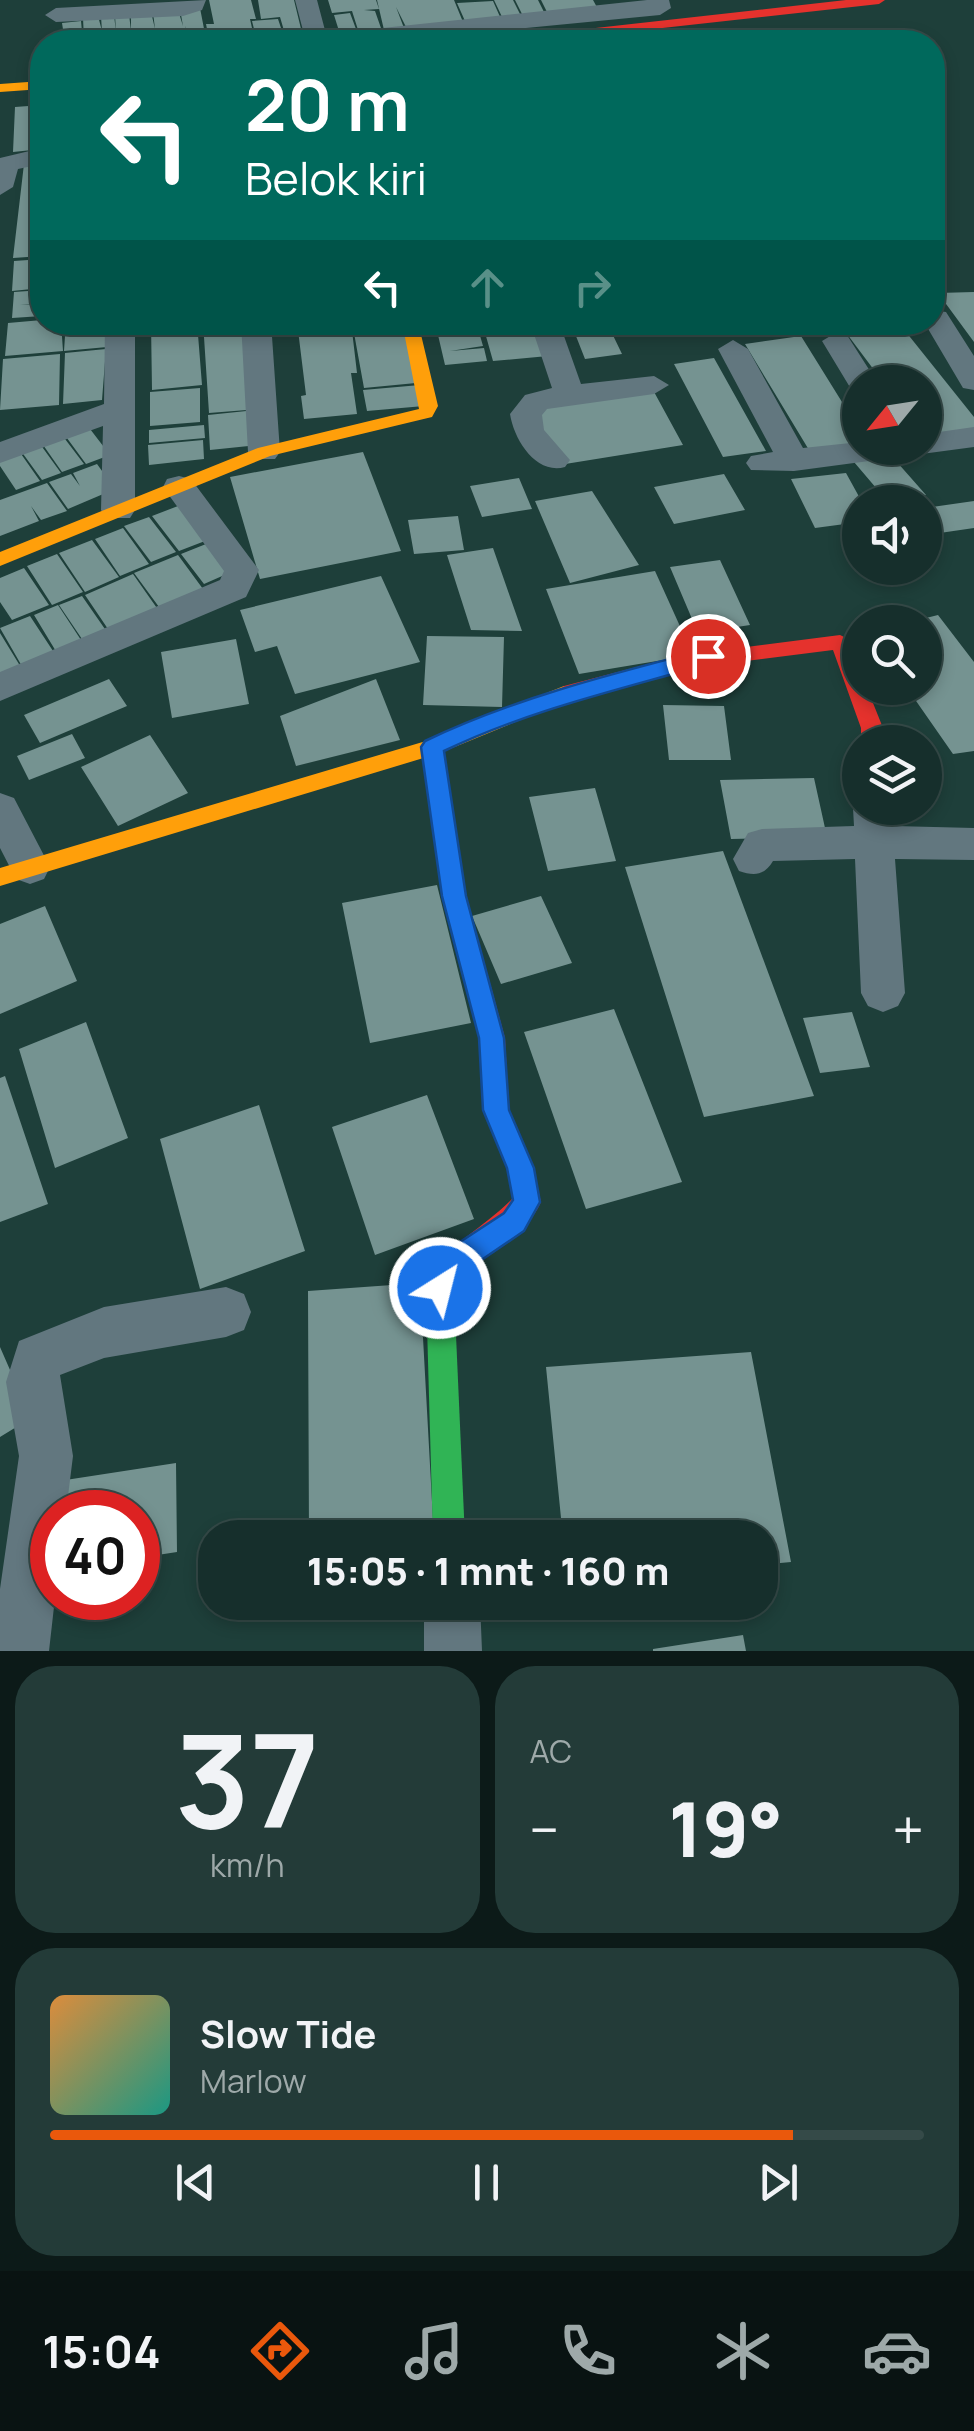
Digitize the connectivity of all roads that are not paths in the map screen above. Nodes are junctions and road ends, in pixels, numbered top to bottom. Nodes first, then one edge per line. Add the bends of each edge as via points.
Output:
1 (195, 0) edge
2 (306, 0) edge
3 (658, 0) edge
4 (879, 0) edge
5 (121, 6) edge
6 (56, 14) dead end
7 (315, 30) edge
8 (439, 30) edge
9 (613, 30) edge
10 (30, 76) edge
11 (0, 88) edge
12 (30, 159) edge
13 (0, 187) edge
14 (945, 333) edge
15 (120, 335) edge
16 (257, 335) edge
17 (413, 335) edge
18 (548, 335) edge
19 (837, 341) dead end
20 (733, 348) dead end
21 (852, 365) edge
22 (974, 381) edge
23 (654, 385) dead end
24 (566, 392) junction
25 (120, 409) junction
26 (974, 437) edge
27 (942, 442) edge
28 (264, 452) junction
29 (0, 453) edge
30 (842, 455) edge
31 (554, 460) dead end
32 (179, 487) junction
33 (118, 510) junction
34 (0, 559) edge
35 (0, 688) edge
36 (871, 725) edge
37 (432, 747) junction
38 (0, 809) edge
39 (873, 825) edge
40 (974, 844) edge
41 (754, 860) dead end
42 (15, 872) edge
43 (884, 994) dead end
44 (226, 1312) dead end
45 (449, 1520) edge
46 (453, 1620) edge
47 (20, 1651) edge
48 (454, 1651) edge

1 - 5 street via 184,9
2 - 7 street
3 - 8 street via 660,8
4 - 9 street
5 - 6 street
10 - 11 street
12 - 13 street via 6,164
14 - 22 street
15 - 25 street
16 - 28 street
17 - 28 street via 426,414
18 - 24 street
19 - 21 street
20 - 30 street via 778,462
23 - 24 street via 587,396
24 - 31 street via 536,402 526,414 529,432
25 - 29 street
25 - 33 street
26 - 27 street
28 - 32 street
32 - 33 street
32 - 35 street via 242,570 240,582
33 - 34 street
36 - 37 street via 840,642 777,645 576,691
37 - 42 street
37 - 45 street via 454,896 492,1038 496,1110 527,1202 514,1222 447,1267 440,1288
38 - 42 street
39 - 40 street
39 - 41 street via 762,846
39 - 43 street
44 - 47 street via 106,1332 37,1359 32,1382 46,1456
46 - 48 street

